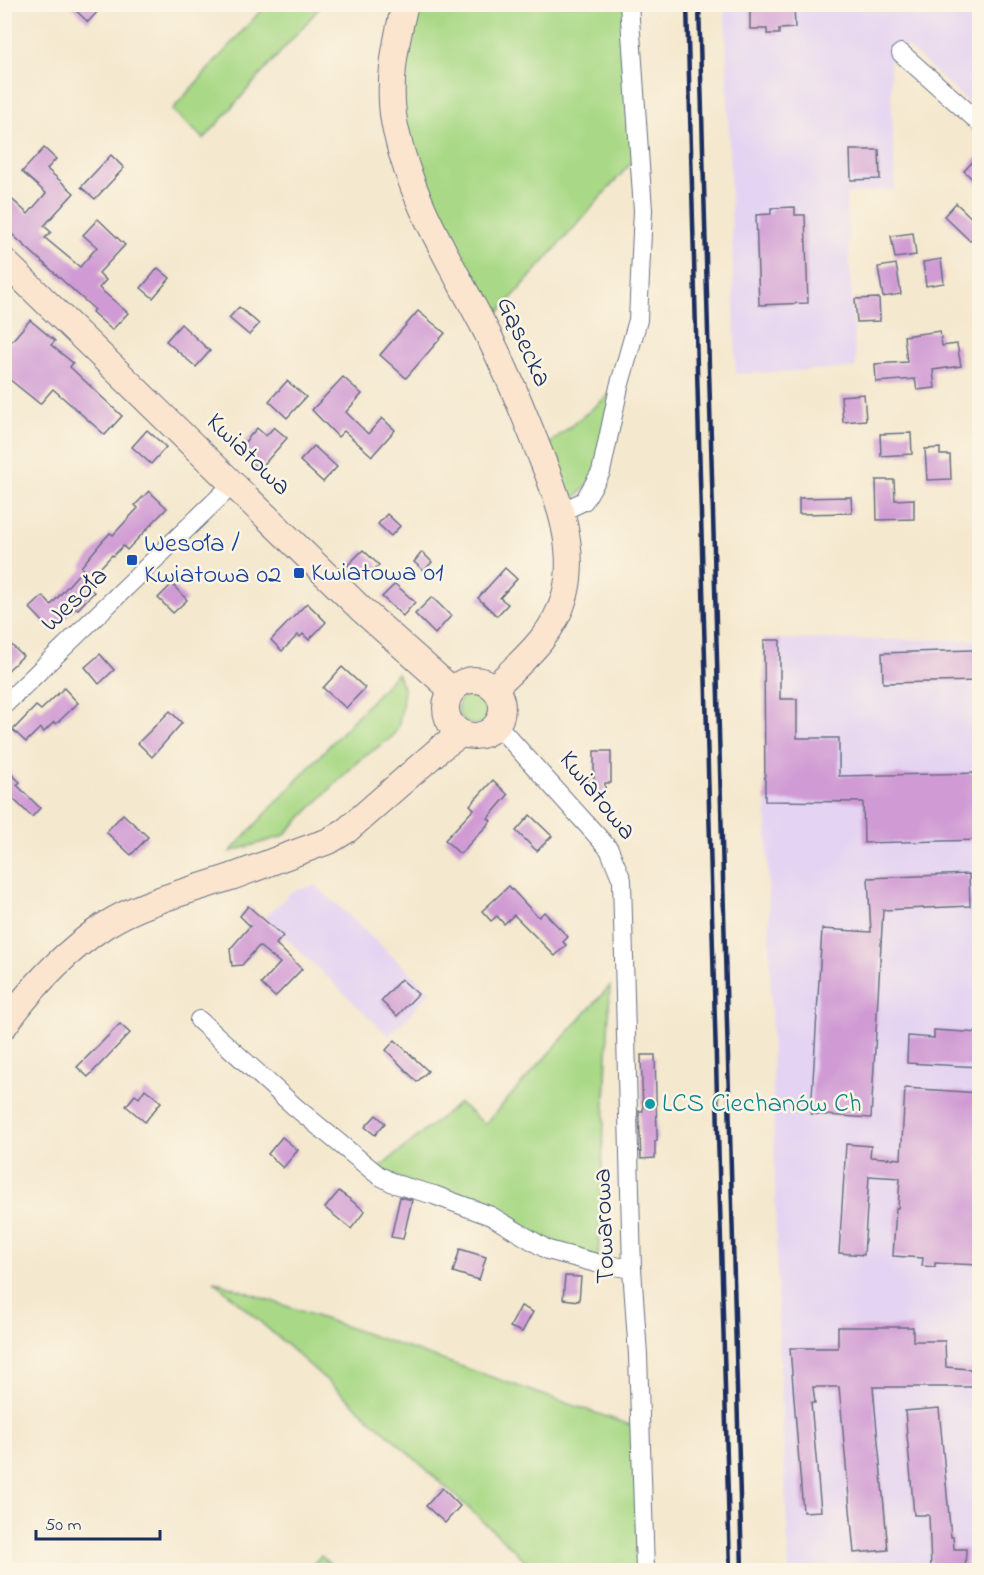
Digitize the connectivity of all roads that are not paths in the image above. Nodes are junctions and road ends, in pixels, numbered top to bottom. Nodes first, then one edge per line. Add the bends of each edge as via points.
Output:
1 (405, 4) edge
2 (629, 4) edge
3 (901, 53) dead end
4 (980, 123) edge
5 (4, 261) edge
6 (234, 483) junction
7 (561, 512) junction
8 (494, 688) junction
9 (452, 690) junction
10 (4, 705) edge
11 (497, 725) junction
12 (454, 727) junction
13 (622, 880) joint
14 (199, 1020) dead end
15 (4, 1026) edge
16 (632, 1269) junction
17 (645, 1570) edge

1 - 7 main road, Gąsecka via 395,44 395,129 414,185 514,390
2 - 7 street via 643,210 638,320 601,472 584,501
3 - 4 street
5 - 6 main road, Kwiatowa
6 - 9 main road, Kwiatowa via 361,609
6 - 10 street, Wesoła
7 - 8 main road, Gąsecka via 571,564 565,596 554,623
8 - 9 main road via 472,680
8 - 11 main road via 502,702
9 - 12 main road via 446,706
11 - 12 main road via 477,737
11 - 13 street, Kwiatowa via 609,849
12 - 15 main road via 442,747 329,841 144,907 105,926 50,969
13 - 16 street, Towarowa
14 - 16 street via 378,1175 491,1216 548,1250
16 - 17 street, Towarowa

